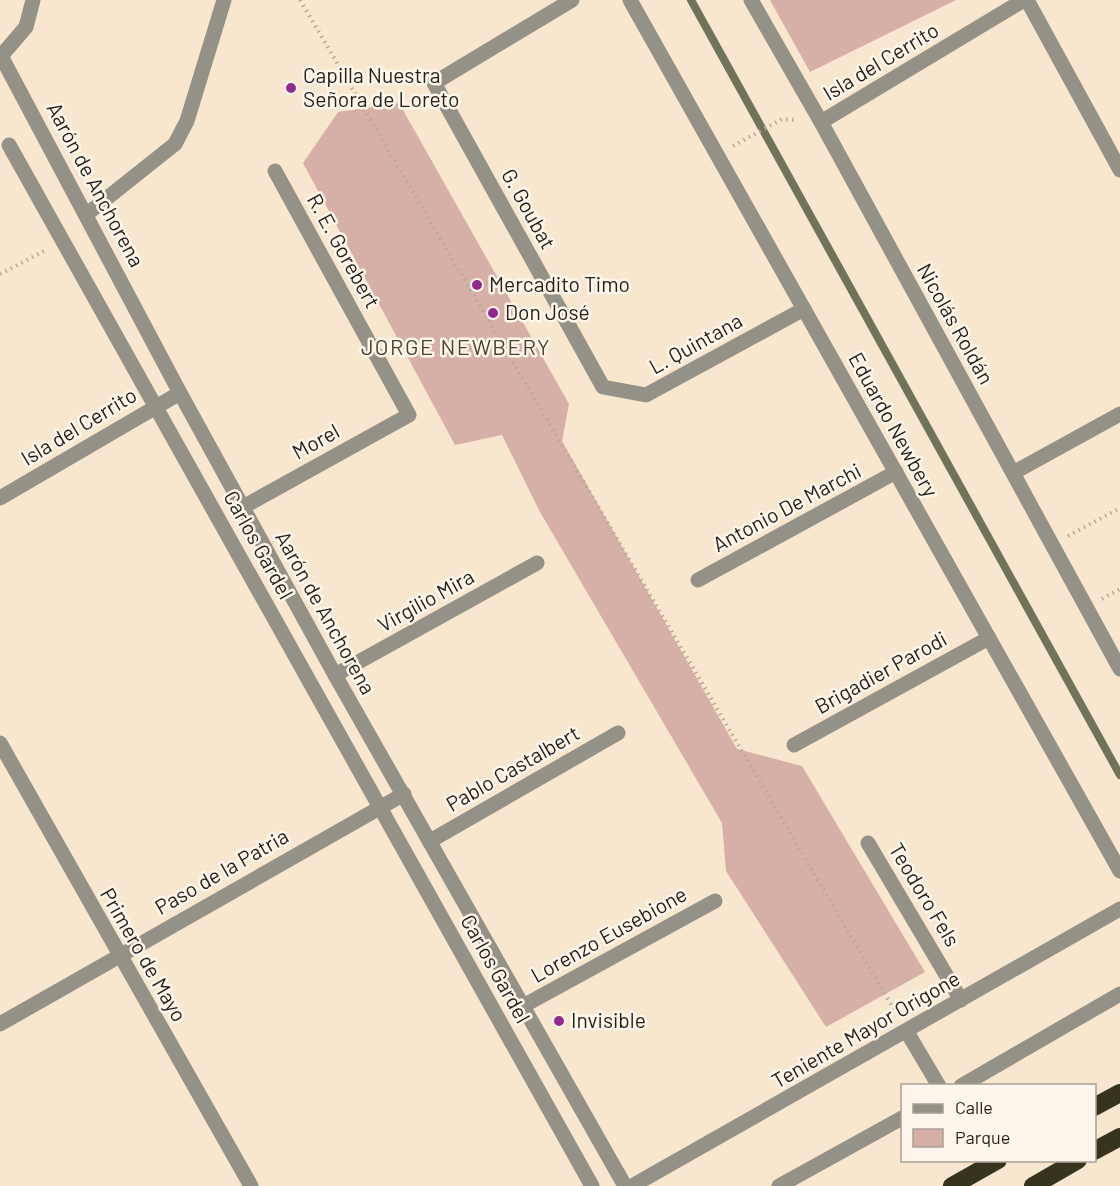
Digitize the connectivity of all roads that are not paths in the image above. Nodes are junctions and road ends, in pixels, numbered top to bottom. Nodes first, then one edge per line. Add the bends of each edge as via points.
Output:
1 (33, 0) edge
2 (224, 0) edge
3 (572, 0) edge
4 (630, 0) edge
5 (751, 0) edge
6 (1026, 0) edge
7 (1, 55) edge
8 (821, 122) junction
9 (9, 145) dead end
10 (1120, 170) edge
11 (275, 171) dead end
12 (87, 214) junction
13 (804, 309) junction
14 (603, 387) joint
15 (180, 393) junction
16 (155, 406) junction
17 (1120, 414) edge
18 (409, 415) joint
19 (896, 472) junction
20 (1012, 473) junction
21 (0, 498) edge
22 (243, 507) junction
23 (537, 563) dead end
24 (698, 580) dead end
25 (989, 638) junction
26 (1120, 669) edge
27 (335, 675) junction
28 (618, 733) dead end
29 (0, 743) edge
30 (794, 745) dead end
31 (404, 794) junction
32 (380, 805) junction
33 (430, 841) junction
34 (868, 843) dead end
35 (1120, 871) edge
36 (715, 901) dead end
37 (1120, 909) edge
38 (119, 955) junction
39 (1120, 994) edge
40 (961, 1000) junction
41 (523, 1006) junction
42 (0, 1024) edge
43 (907, 1032) junction
44 (938, 1084) edge
45 (964, 1084) edge
46 (1120, 1093) edge
47 (1096, 1106) edge
48 (901, 1119) edge
49 (1120, 1137) edge
50 (1096, 1150) edge
51 (996, 1162) edge
52 (1076, 1162) edge
53 (786, 1184) edge
54 (251, 1186) edge
55 (592, 1186) edge
56 (625, 1186) edge
57 (632, 1186) edge
58 (952, 1186) edge
59 (1033, 1186) edge

1 - 7 street via 26,27
2 - 12 street via 187,121 175,144
3 - 14 street, G. Goubat via 434,83
4 - 13 street, Eduardo Newbery
5 - 8 street, Nicolás Roldán
6 - 8 street, Isla del Cerrito
6 - 10 street
7 - 12 street, Aarón de Anchorena
8 - 20 street, Nicolás Roldán
9 - 16 street, Carlos Gardel
11 - 18 street, R. E. Gorebert
12 - 15 street, Aarón de Anchorena
13 - 14 street, L. Quintana via 646,395
13 - 19 street, Eduardo Newbery
15 - 16 street, Isla del Cerrito
15 - 22 street, Aarón de Anchorena
16 - 21 street, Isla del Cerrito
16 - 32 street, Carlos Gardel
17 - 20 street
18 - 22 street, Morel
19 - 24 street, Antonio De Marchi
19 - 25 street, Eduardo Newbery
20 - 26 street, Nicolás Roldán
22 - 27 street, Aarón de Anchorena
23 - 27 street, Virgilio Mira
25 - 30 street, Brigadier Parodi
25 - 35 street, Eduardo Newbery
27 - 31 street, Aarón de Anchorena
28 - 33 street, Pablo Castalbert
29 - 38 street, Primero de Mayo
31 - 32 street, Paso de la Patria
31 - 33 street, Aarón de Anchorena
32 - 38 street, Paso de la Patria
32 - 55 street, Carlos Gardel
33 - 41 street, Aarón de Anchorena
34 - 40 street, Teodoro Fels
36 - 41 street, Lorenzo Eusebione
37 - 40 street, Teniente Mayor Origone
38 - 42 street, Paso de la Patria
38 - 54 street, Primero de Mayo
39 - 45 street
40 - 43 street, Teniente Mayor Origone
41 - 56 street, Aarón de Anchorena
43 - 44 street
43 - 57 street, Teniente Mayor Origone
46 - 47 highway
48 - 53 street
49 - 50 highway
51 - 58 highway
52 - 59 highway

